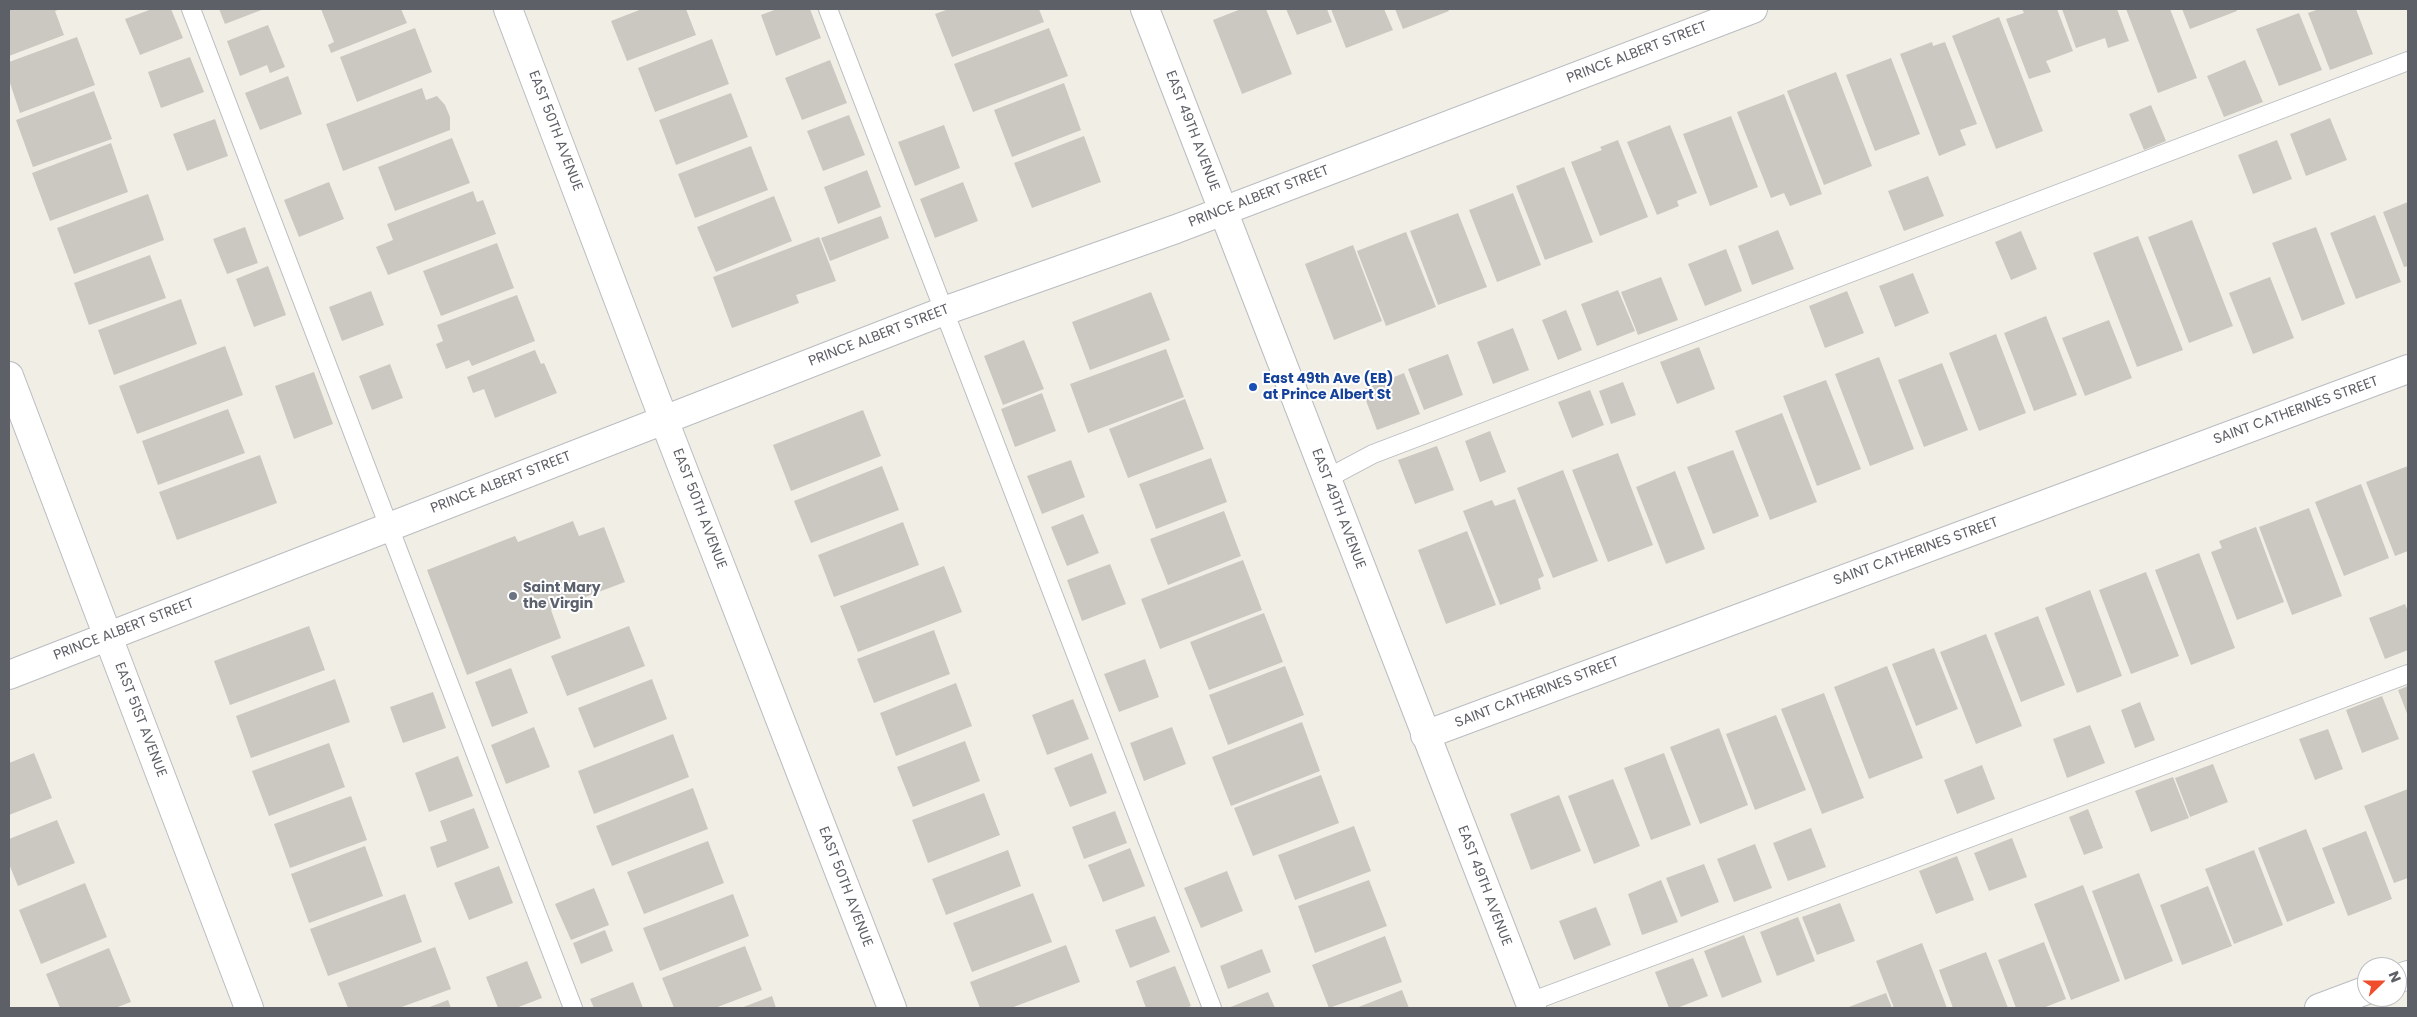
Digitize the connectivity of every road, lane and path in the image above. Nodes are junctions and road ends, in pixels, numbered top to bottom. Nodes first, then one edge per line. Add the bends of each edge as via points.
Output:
1 (191, 9) edge
2 (508, 9) edge
3 (828, 9) edge
4 (1145, 9) edge
5 (1753, 9) edge
6 (2408, 61) edge
7 (1222, 211) junction
8 (944, 311) junction
9 (2408, 369) edge
10 (9, 376) edge
11 (664, 420) junction
12 (1326, 479) junction
13 (388, 527) junction
14 (108, 636) junction
15 (2408, 674) edge
16 (9, 675) edge
17 (1425, 735) junction
18 (2357, 994) edge
19 (1531, 1005) edge
20 (249, 1008) edge
21 (573, 1008) edge
22 (892, 1008) edge
23 (1212, 1008) edge
24 (2319, 1008) edge

1 - 13 lane
2 - 11 street, EAST 50TH AVENUE
3 - 8 lane
4 - 7 street, EAST 49TH AVENUE
5 - 7 street, PRINCE ALBERT STREET
6 - 12 lane via 1373,454
7 - 8 street, PRINCE ALBERT STREET
7 - 12 street, EAST 49TH AVENUE
8 - 11 street, PRINCE ALBERT STREET
8 - 23 lane
9 - 17 street, SAINT CATHERINES STREET
10 - 14 street, EAST 51ST AVENUE
11 - 13 street, PRINCE ALBERT STREET
11 - 22 street, EAST 50TH AVENUE
12 - 17 street, EAST 49TH AVENUE
13 - 14 street, PRINCE ALBERT STREET
13 - 21 lane
14 - 16 street, PRINCE ALBERT STREET
14 - 20 street, EAST 51ST AVENUE
15 - 19 lane
17 - 19 street, EAST 49TH AVENUE
18 - 24 street

